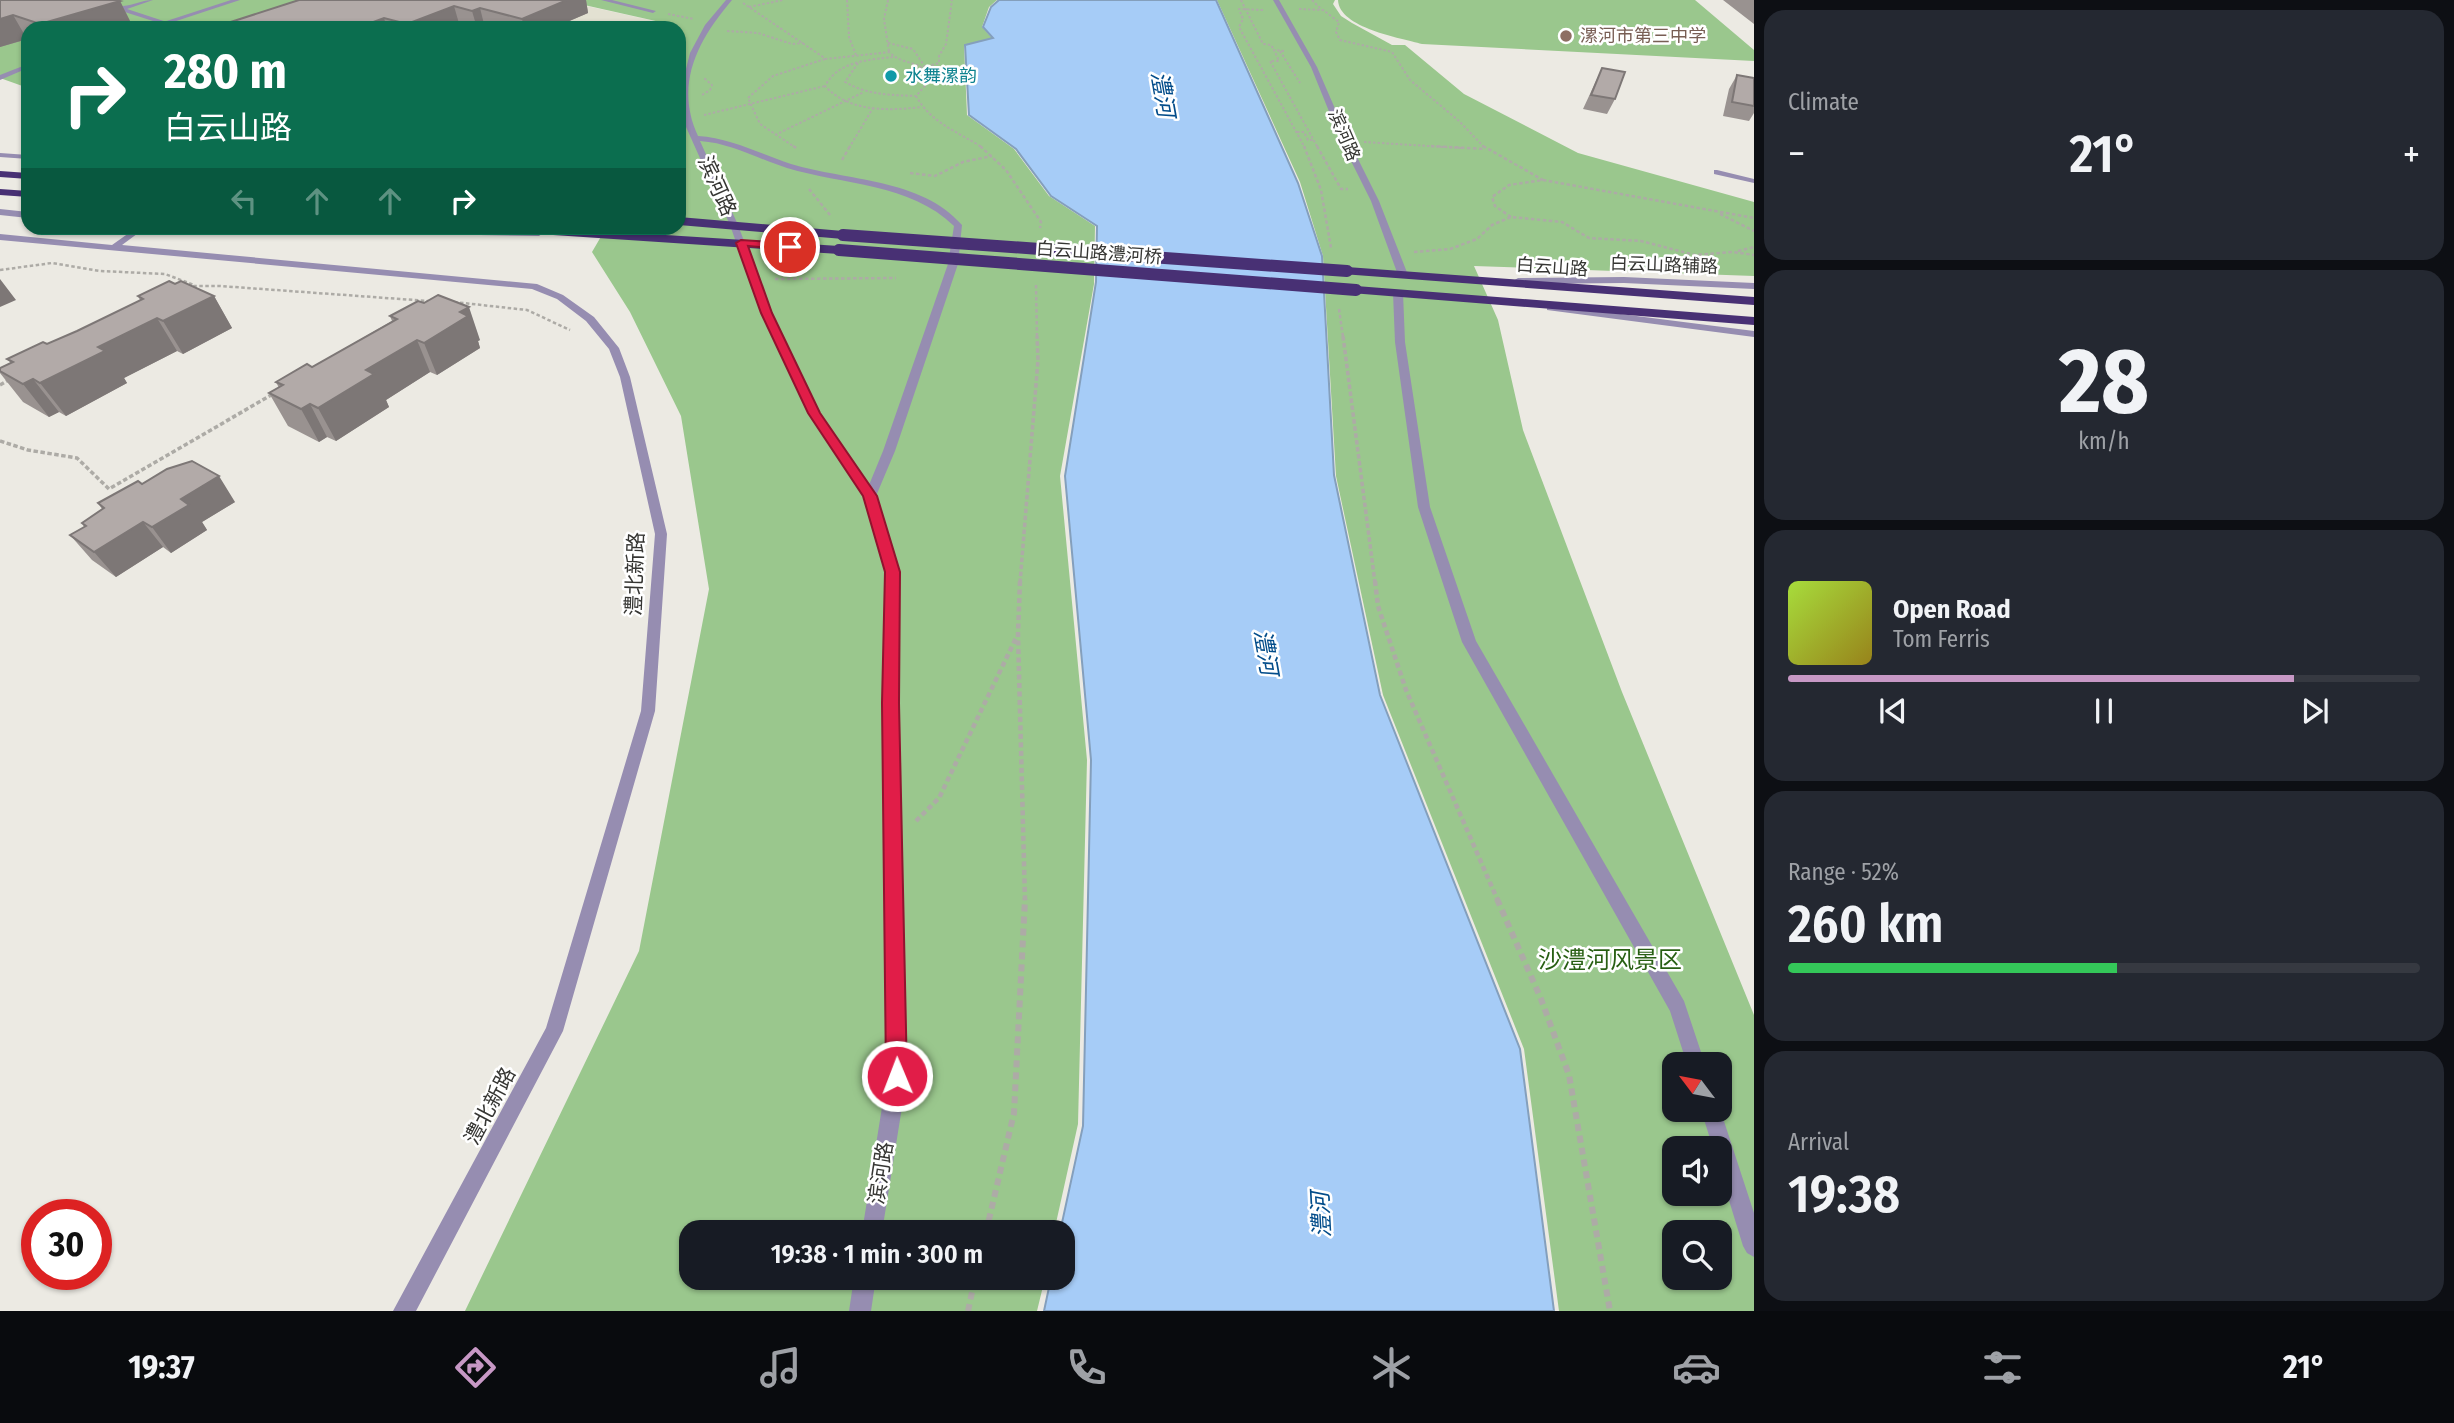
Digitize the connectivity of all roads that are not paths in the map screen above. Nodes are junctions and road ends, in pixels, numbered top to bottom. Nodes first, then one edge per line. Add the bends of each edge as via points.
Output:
1 (150, 0) edge
2 (225, 0) edge
3 (237, 0) edge
4 (604, 0) edge
5 (729, 0) edge
6 (97, 1) edge
7 (1279, 6) edge
8 (120, 9) junction
9 (653, 11) road end
10 (159, 21) edge
11 (165, 21) edge
12 (165, 21) edge
13 (21, 66) edge
14 (21, 68) edge
15 (0, 72) edge
16 (0, 78) edge
17 (686, 84) edge
18 (686, 118) edge
19 (694, 138) junction
20 (0, 155) edge
21 (21, 156) edge
22 (1717, 172) dead end
23 (0, 174) edge
24 (21, 176) edge
25 (1754, 181) edge
26 (0, 192) edge
27 (21, 194) edge
28 (0, 212) edge
29 (21, 214) edge
30 (686, 222) edge
31 (734, 225) junction
32 (131, 235) edge
33 (624, 235) edge
34 (0, 237) edge
35 (741, 243) junction
36 (115, 246) junction
37 (1347, 271) joint
38 (1403, 275) junction
39 (1488, 281) junction
40 (1754, 286) edge
41 (1356, 290) joint
42 (1398, 293) junction
43 (1754, 301) edge
44 (1511, 302) junction
45 (1754, 321) edge
46 (1754, 334) edge
47 (870, 496) junction
48 (1692, 1052) edge
49 (1715, 1122) edge
50 (874, 1220) edge
51 (1754, 1246) edge
52 (863, 1290) edge
53 (404, 1311) edge
54 (860, 1311) edge

1 - 8 street
2 - 11 street
3 - 12 street
4 - 9 street
5 - 17 street, 滨河路 via 692,53
6 - 8 street
7 - 38 street, 滨河路 via 1306,51
8 - 10 street
13 - 15 street
14 - 16 street
18 - 19 street, 滨河路
19 - 31 street, 滨河路
19 - 47 street via 718,138 793,167 879,185 941,209 958,225 953,264
20 - 21 street
22 - 25 street
23 - 24 highway
26 - 27 highway
28 - 29 street
30 - 31 highway
31 - 35 street, 滨河路
31 - 37 highway, 白云山路澧河桥, bridge
32 - 36 street
33 - 35 highway
34 - 36 street, 澧北新路
35 - 41 highway, 白云山路澧河桥, bridge
35 - 47 street, 滨河路 via 766,313 814,413
36 - 53 street, 澧北新路 via 534,285 590,319 614,348 625,377 661,534 648,711 554,1031
37 - 38 highway, 白云山路
38 - 39 highway, 白云山路
39 - 40 street, 白云山路辅路 via 1624,280
39 - 43 highway, 白云山路
41 - 42 highway, 白云山路
42 - 44 highway, 白云山路
42 - 48 street via 1400,342 1424,507 1469,642 1678,1007
44 - 45 highway, 白云山路
44 - 46 street
47 - 50 street, 滨河路 via 893,572 897,1076
49 - 51 street
52 - 54 street

